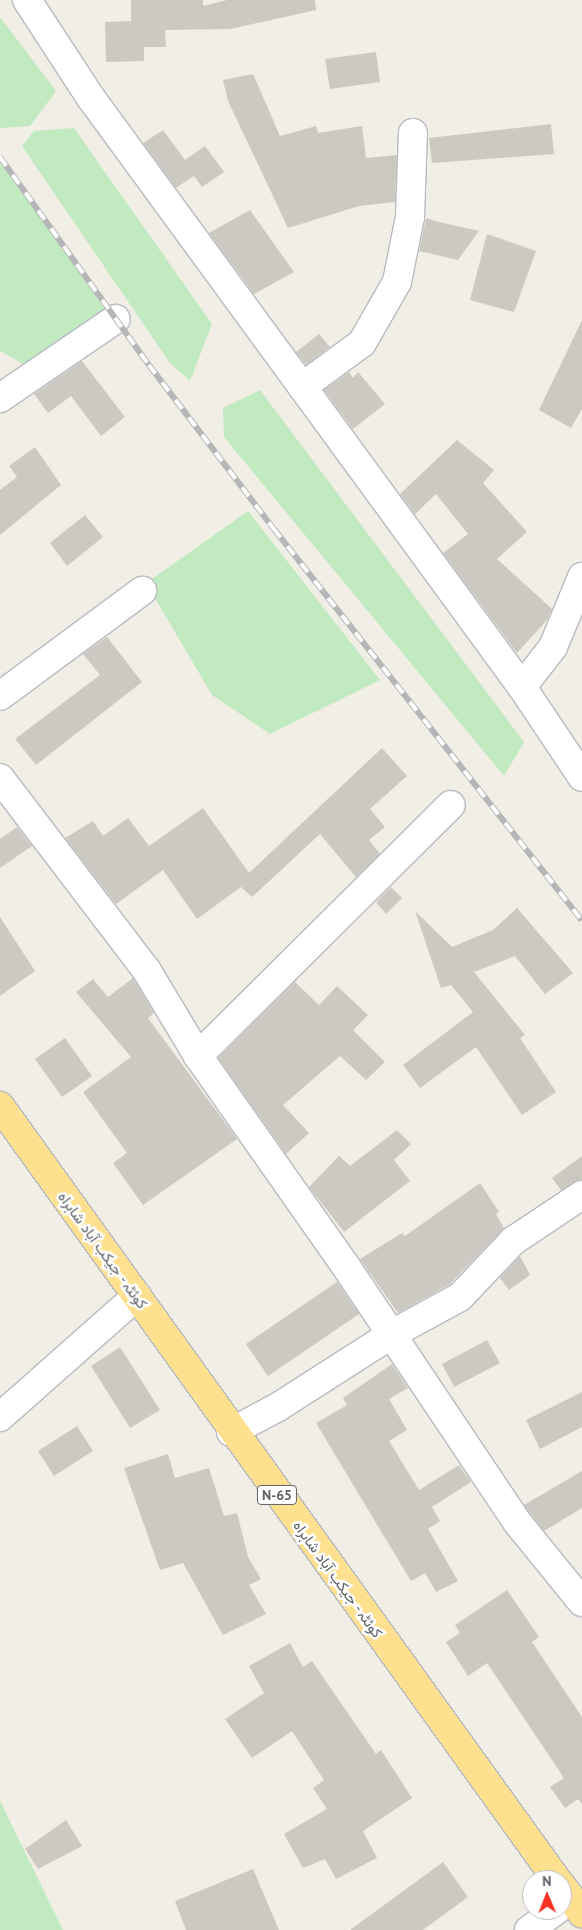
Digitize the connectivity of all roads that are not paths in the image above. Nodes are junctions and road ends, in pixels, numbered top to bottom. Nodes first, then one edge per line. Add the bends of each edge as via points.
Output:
1 (27, 0) edge
2 (413, 132) dead end
3 (116, 319) dead end
4 (302, 387) junction
5 (0, 398) edge
6 (582, 577) edge
7 (142, 590) dead end
8 (522, 687) junction
9 (0, 696) edge
10 (577, 757) edge
11 (0, 778) edge
12 (451, 805) dead end
13 (198, 1056) junction
14 (0, 1106) edge
15 (582, 1195) edge
16 (137, 1296) junction
17 (392, 1334) junction
18 (0, 1417) edge
19 (231, 1432) junction
20 (578, 1588) edge
21 (544, 1870) edge
22 (541, 1920) edge
23 (529, 1930) edge

1 - 4 street via 91,98
2 - 4 street via 410,218 396,282 362,343
3 - 5 street
4 - 8 street
6 - 8 street via 553,647
7 - 9 street
8 - 10 street
11 - 13 street via 147,971
12 - 13 street
13 - 17 street
14 - 16 highway, کوئٹہ - جیکب آباد شاہراہ / N-65
15 - 17 street via 513,1241 460,1297
16 - 18 street
16 - 19 highway, کوئٹہ - جیکب آباد شاہراہ / N-65
17 - 19 street
17 - 20 street via 517,1522
19 - 21 highway, کوئٹہ - جیکب آباد شاہراہ / N-65
22 - 23 street

